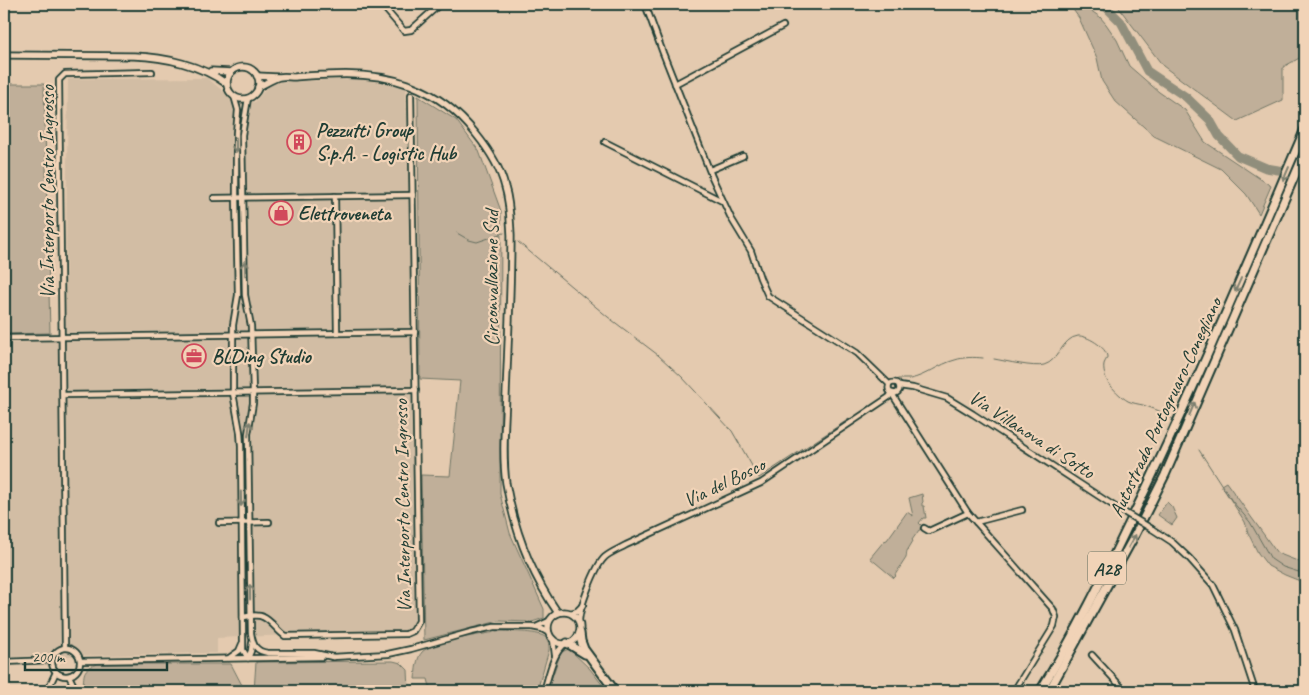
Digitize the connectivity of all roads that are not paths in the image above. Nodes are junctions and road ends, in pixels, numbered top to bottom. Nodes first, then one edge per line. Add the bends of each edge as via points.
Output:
1 (381, 4) edge
2 (440, 4) edge
3 (645, 4) edge
4 (783, 26) dead end
5 (4, 55) edge
6 (201, 70) junction
7 (152, 72) dead end
8 (231, 72) junction
9 (257, 76) junction
10 (279, 78) junction
11 (227, 84) junction
12 (675, 84) junction
13 (258, 87) junction
14 (411, 95) dead end
15 (234, 96) junction
16 (248, 98) junction
17 (1305, 129) edge
18 (605, 142) dead end
19 (1305, 152) edge
20 (743, 156) dead end
21 (710, 170) junction
22 (412, 194) junction
23 (335, 196) junction
24 (244, 197) junction
25 (214, 198) dead end
26 (236, 198) junction
27 (723, 201) junction
28 (415, 332) junction
29 (337, 333) junction
30 (233, 335) junction
31 (252, 335) junction
32 (4, 338) edge
33 (62, 338) junction
34 (889, 384) junction
35 (899, 386) junction
36 (416, 390) junction
37 (234, 392) junction
38 (253, 392) junction
39 (892, 393) junction
40 (63, 395) junction
41 (1022, 510) dead end
42 (968, 513) junction
43 (269, 522) dead end
44 (976, 522) junction
45 (219, 523) dead end
46 (242, 523) junction
47 (248, 523) junction
48 (924, 528) dead end
49 (584, 604) junction
50 (571, 613) junction
51 (250, 616) junction
52 (554, 616) junction
53 (243, 617) junction
54 (579, 622) junction
55 (532, 627) junction
56 (549, 633) junction
57 (580, 633) junction
58 (553, 639) junction
59 (243, 640) junction
60 (252, 643) junction
61 (566, 644) junction
62 (66, 647) junction
63 (1092, 655) dead end
64 (333, 656) junction
65 (555, 657) junction
66 (229, 658) junction
67 (248, 658) junction
68 (590, 658) junction
69 (52, 660) junction
70 (81, 661) junction
71 (4, 662) edge
72 (56, 672) junction
73 (69, 676) junction
74 (75, 688) dead end
75 (47, 691) edge
76 (544, 691) edge
77 (615, 691) edge
78 (1014, 691) edge
79 (1040, 691) edge
80 (1049, 691) edge
81 (1124, 691) edge
82 (1255, 691) edge

1 - 2 street via 400,28 407,31
3 - 12 street
4 - 12 street
5 - 6 main road via 145,56
6 - 8 main road
6 - 11 main road
7 - 33 street, Via Interporto Centro Ingrosso via 65,74 58,80
8 - 9 main road via 247,68
8 - 11 main road
9 - 10 main road
9 - 13 main road
10 - 13 main road, Circonvallazione Sud
10 - 52 main road, Circonvallazione Sud via 364,74 413,85 446,103 462,117 488,149 498,168 510,208 511,236 504,433 506,481 525,551
11 - 15 main road
12 - 21 street
13 - 16 main road
14 - 22 street, Via Interporto Centro Ingrosso
15 - 16 main road
15 -> 26 street via 238,110
16 - 24 street via 242,136
17 -> 79 highway, Autostrada Portogruaro-Conegliano / A28 via 1168,442 1086,613
18 - 27 street
80 -> 19 highway, Autostrada Portogruaro-Conegliano / A28 via 1165,475
20 - 21 street
21 - 27 street
22 - 23 street
22 - 28 street, Via Interporto Centro Ingrosso
23 - 24 street
23 - 29 street
24 - 26 street
31 -> 24 street via 245,295
25 - 26 street
26 - 30 street via 238,295
27 - 34 street via 750,251 768,296 856,353
28 - 29 street
28 - 36 street, Via Interporto Centro Ingrosso
29 - 31 street
30 - 31 street
30 - 33 street
30 - 37 street
31 - 38 street
32 - 33 street
33 - 40 street, Via Interporto Centro Ingrosso
34 - 35 street via 894,382
34 - 39 street
35 - 39 street via 898,391
35 - 82 street, Via Villanova di Sotto, bridge via 947,398 1172,542 1213,585 1235,630
36 - 38 street, Via Interporto Centro Ingrosso
36 - 51 street, Via Interporto Centro Ingrosso via 419,617 416,628 399,634 285,636 264,617
37 - 38 street, Via Interporto Centro Ingrosso
37 - 40 street, Via Interporto Centro Ingrosso
37 -> 46 street via 240,432
47 -> 38 street via 248,434
39 - 42 street
39 - 49 street, Via del Bosco via 761,483 606,556 596,570
40 - 62 street, Via Interporto Centro Ingrosso
41 - 44 street
42 - 44 street
42 - 48 street via 929,531
43 - 47 street
44 - 78 street via 1053,609 1056,617 1054,626
45 - 46 street
46 - 47 street
46 - 53 street
51 -> 47 street
49 - 50 street
49 - 54 street, Via del Bosco
50 - 52 main road
50 - 54 main road
51 - 53 street
51 - 60 street
52 - 55 street
52 - 56 main road
53 - 59 street
54 - 57 main road
55 - 56 street
55 - 64 street via 494,627 411,649
56 - 58 main road
57 - 61 main road via 574,641
57 - 68 highway
58 - 61 main road
58 - 65 street
59 - 66 street via 239,651
59 - 67 street via 243,650
60 - 64 street via 260,652
60 - 67 street
61 - 65 street
61 - 68 highway
62 - 69 street via 56,652
62 - 70 street via 74,650
63 - 81 street
64 - 67 street
65 - 76 street
66 - 67 street
66 - 70 street
68 - 77 highway
69 - 71 street
69 - 72 street
70 - 73 street via 77,671
72 - 73 street
72 - 75 street
73 - 74 street

